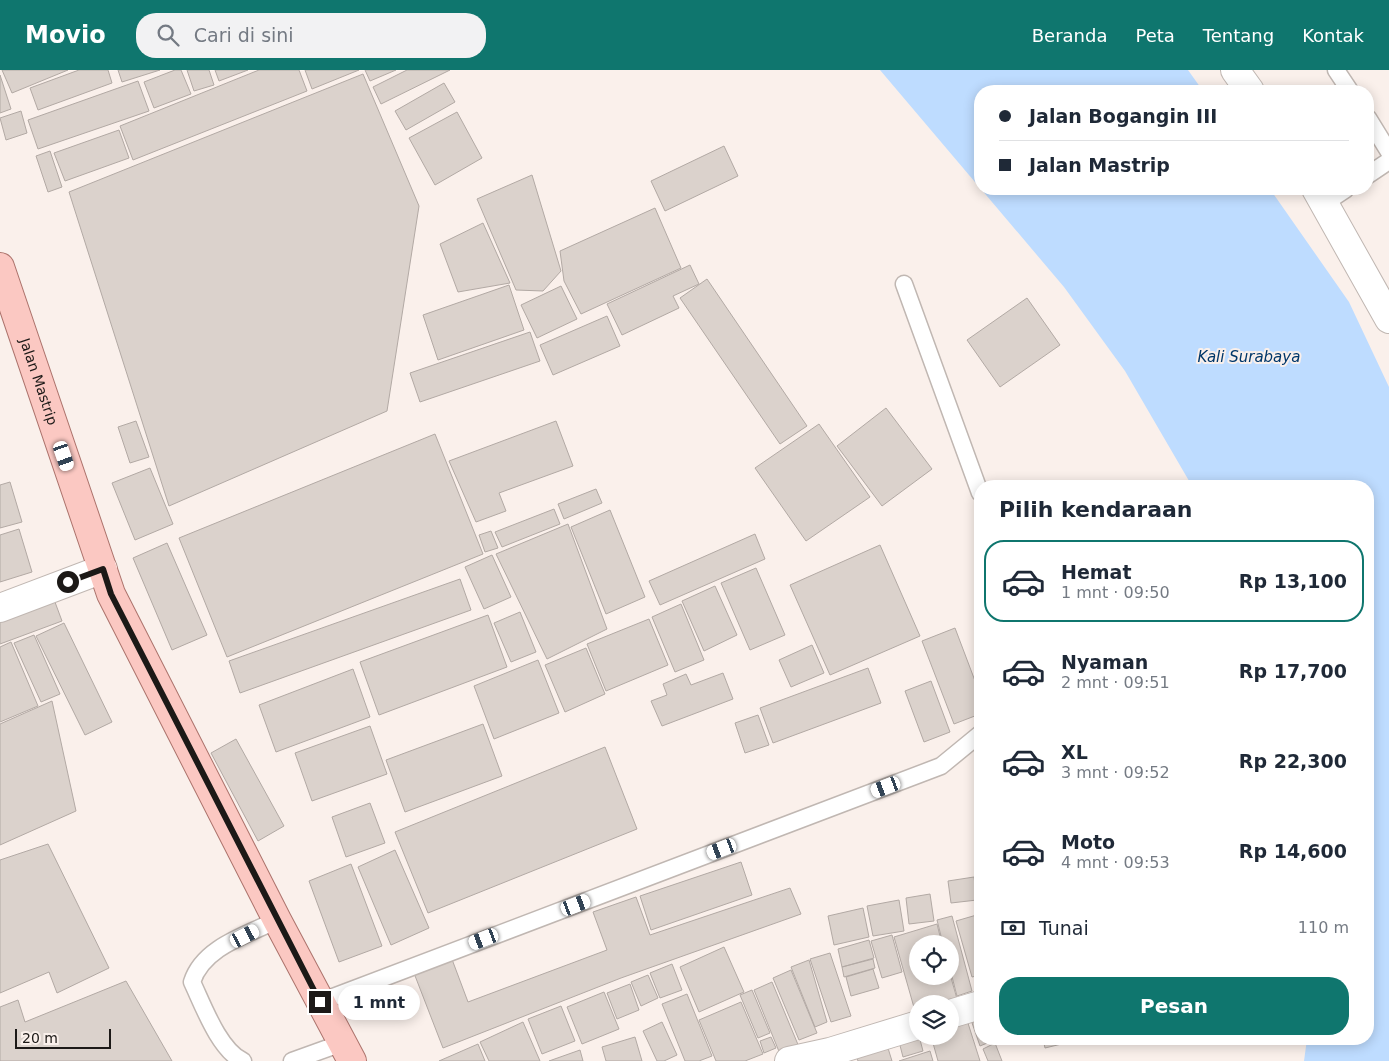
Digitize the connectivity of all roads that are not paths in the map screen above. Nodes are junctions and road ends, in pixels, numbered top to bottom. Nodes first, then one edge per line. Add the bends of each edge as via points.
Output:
1 (1235, 70) edge
2 (1336, 70) edge
3 (1246, 85) edge
4 (1346, 85) edge
5 (1374, 128) edge
6 (1389, 152) edge
7 (1389, 161) edge
8 (1374, 171) edge
9 (1329, 195) edge
10 (0, 267) edge
11 (904, 284) dead end
12 (1389, 319) edge
13 (975, 480) edge
14 (103, 569) junction
15 (0, 608) edge
16 (974, 739) edge
17 (277, 920) junction
18 (320, 1002) junction
19 (974, 1007) edge
20 (959, 1011) edge
21 (909, 1027) edge
22 (347, 1052) edge
23 (243, 1061) edge
24 (292, 1061) edge
25 (789, 1061) edge

1 - 3 street
2 - 4 lane
5 - 6 lane
7 - 8 lane
9 - 12 street
10 - 14 main road, Jalan Mastrip
11 - 13 lane
14 - 15 street
14 - 17 main road, Jalan Mastrip via 111,594
16 - 18 lane via 941,766
17 - 18 main road, Jalan Mastrip
17 - 23 lane via 213,952 196,969 192,982 221,1040
18 - 22 main road, Jalan Mastrip
19 - 20 street
21 - 25 street via 830,1052
22 - 24 lane

